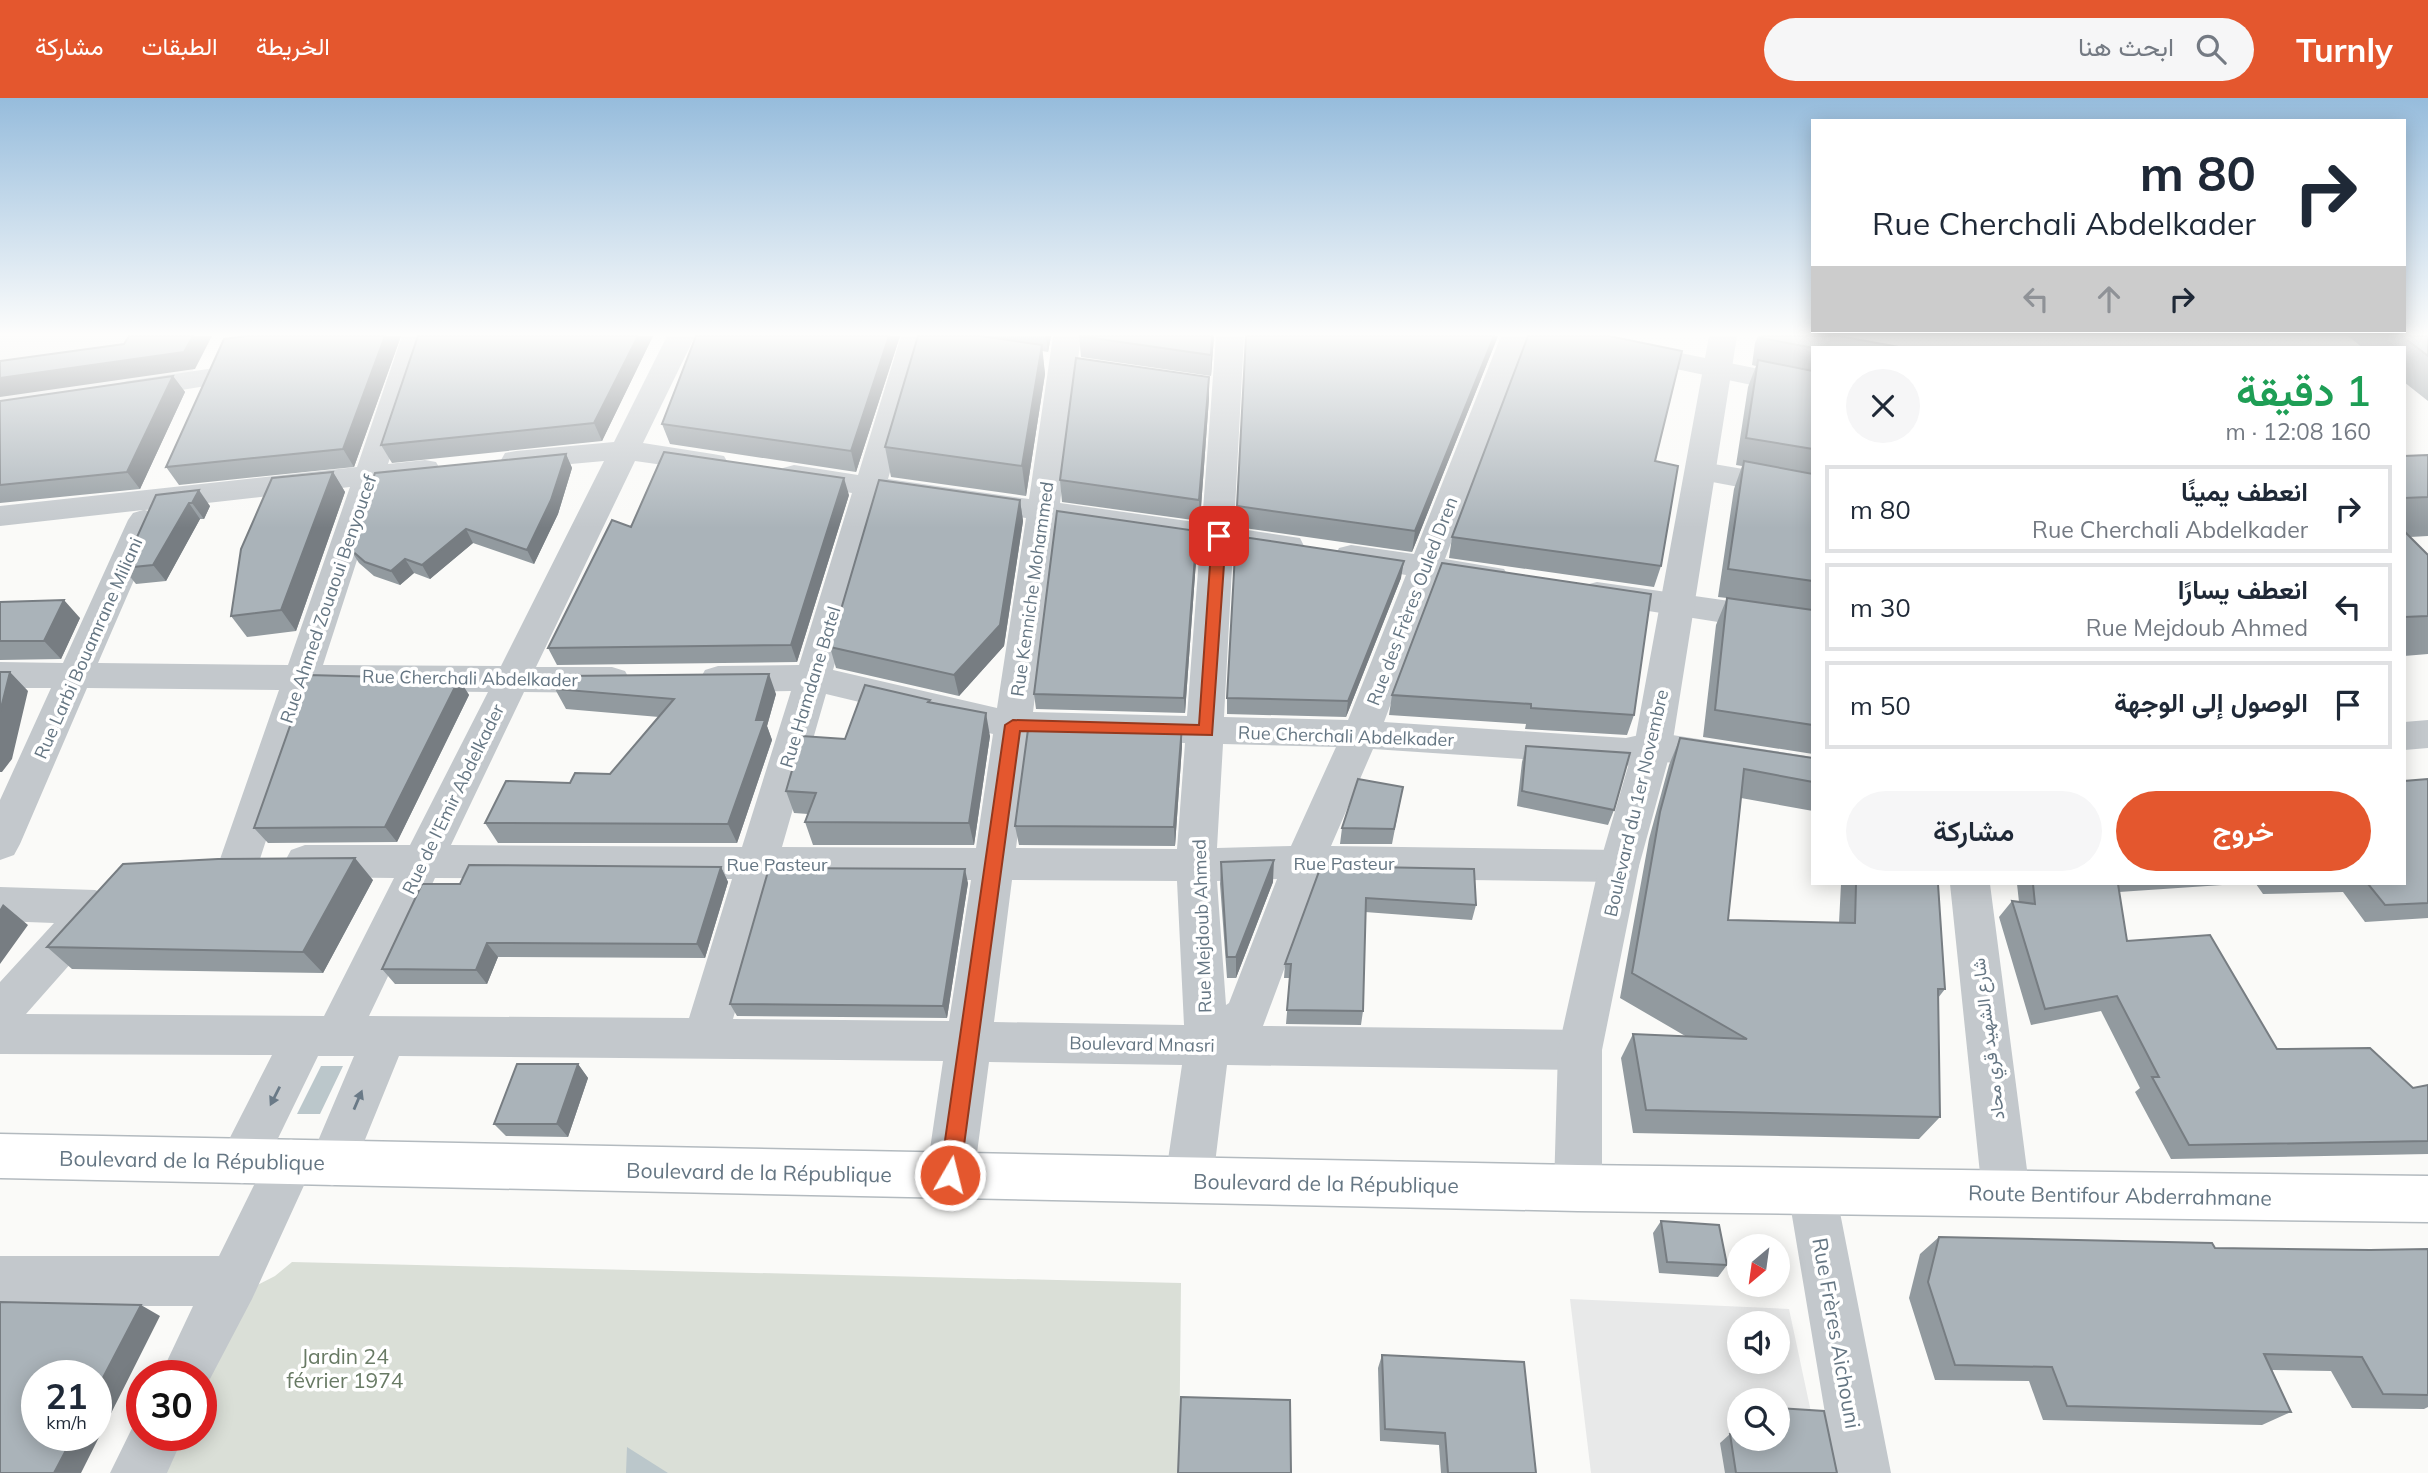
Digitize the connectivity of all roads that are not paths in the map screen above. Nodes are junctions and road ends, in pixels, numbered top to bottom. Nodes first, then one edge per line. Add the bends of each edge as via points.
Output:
1 (198, 400) edge
2 (395, 400) edge
3 (650, 400) edge
4 (902, 400) edge
5 (1058, 400) edge
6 (1214, 400) edge
7 (1491, 400) edge
8 (1713, 400) edge
9 (192, 414) edge
10 (626, 450) junction
11 (170, 462) edge
12 (1702, 471) junction
13 (370, 475) junction
14 (870, 487) junction
15 (1811, 491) edge
16 (154, 498) junction
17 (1042, 513) junction
18 (0, 516) edge
19 (1219, 536) junction
20 (1426, 567) junction
21 (1519, 581) edge
22 (1573, 589) edge
23 (1679, 606) junction
24 (1811, 625) edge
25 (0, 675) edge
26 (302, 675) junction
27 (75, 676) junction
28 (812, 678) junction
29 (648, 679) edge
30 (689, 679) edge
31 (512, 681) junction
32 (1013, 725) junction
33 (1206, 731) junction
34 (1361, 734) junction
35 (2428, 734) edge
36 (2406, 736) edge
37 (1653, 746) junction
38 (1811, 771) edge
39 (0, 844) edge
40 (423, 861) junction
41 (219, 862) joint
42 (1304, 862) junction
43 (757, 864) junction
44 (993, 864) junction
45 (1196, 864) junction
46 (1619, 866) junction
47 (1970, 885) edge
48 (0, 904) edge
49 (0, 1013) edge
50 (0, 1034) edge
51 (321, 1036) junction
52 (385, 1036) junction
53 (705, 1038) junction
54 (969, 1042) junction
55 (1207, 1045) junction
56 (1580, 1050) junction
57 (0, 1156) edge
58 (242, 1161) junction
59 (311, 1162) junction
60 (950, 1175) junction
61 (1189, 1180) junction
62 (1578, 1188) junction
63 (1812, 1192) junction
64 (2006, 1193) junction
65 (2428, 1199) edge
66 (0, 1280) edge
67 (234, 1281) junction
68 (195, 1360) edge
69 (149, 1451) edge
70 (138, 1473) edge
71 (1863, 1473) edge

1 - 9 street
2 - 13 street, Rue Ahmed Zouaoui Benyoucef
3 - 10 street, Rue de l'Emir Abdelkader
4 - 14 street, Rue Hamdane Batel
5 - 17 street, Rue Kenniche Mohammed
6 - 19 street, Rue Mejdoub Ahmed
7 - 20 street, Rue des Frères Ouled Dren
8 - 12 street, Boulevard du 1er Novembre
10 - 13 street
10 - 14 street
10 - 31 street, Rue de l'Emir Abdelkader
11 - 16 street, Rue Larbi Bouamrane Miliani
12 - 15 street
12 - 23 street, Boulevard du 1er Novembre
13 - 16 street
13 - 26 street, Rue Ahmed Zouaoui Benyoucef
14 - 17 street
14 - 28 street, Rue Hamdane Batel
16 - 18 street
16 - 27 street, Rue Larbi Bouamrane Miliani
17 - 19 street
17 - 32 street, Rue Kenniche Mohammed
19 - 20 street
19 - 33 street, Rue Mejdoub Ahmed
20 - 21 street
20 - 34 street, Rue des Frères Ouled Dren
22 - 23 street
23 - 24 street
23 - 37 street, Boulevard du 1er Novembre
25 - 27 street, Rue Cherchali Abdelkader
26 - 27 street, Rue Cherchali Abdelkader
26 - 31 street, Rue Cherchali Abdelkader
26 - 41 street, Rue Ahmed Zouaoui Benyoucef
27 - 39 street, Rue Larbi Bouamrane Miliani
28 - 30 street, Rue Cherchali Abdelkader
28 - 32 street, Rue Cherchali Abdelkader
28 - 43 street, Rue Hamdane Batel
29 - 31 street, Rue Cherchali Abdelkader
31 - 40 street, Rue de l'Emir Abdelkader
32 - 33 street, Rue Cherchali Abdelkader
32 - 44 street, Rue Kenniche Mohammed
33 - 34 street, Rue Cherchali Abdelkader
33 - 45 street, Rue Mejdoub Ahmed
34 - 37 street, Rue Cherchali Abdelkader via 1626,752
34 - 42 street, Rue des Frères Ouled Dren
35 - 36 street
37 - 38 street, Rue Cherchali Abdelkader
37 - 46 street, Boulevard du 1er Novembre
40 - 41 street, Rue Pasteur
40 - 43 street, Rue Pasteur
40 - 51 street, Rue de l'Emir Abdelkader
42 - 45 street, Rue Pasteur
42 - 46 street, Rue Pasteur
42 - 55 street, Rue des Frères Ouled Dren via 1246,1016
43 - 44 street, Rue Pasteur
43 - 53 street, Rue Hamdane Batel
44 - 45 street, Rue Pasteur
44 - 54 street, Rue Kenniche Mohammed
45 - 55 street, Rue Mejdoub Ahmed
46 - 56 street, Boulevard du 1er Novembre
47 - 64 street, شارع الشهيد قري محاد
48 - 49 street via 107,895
50 - 51 street, Boulevard Mnasri
51 - 52 street, Boulevard Mnasri
51 -> 58 street, Rue de l'Emir Abdelkader
52 - 53 street, Boulevard Mnasri
59 -> 52 street
53 - 54 street, Boulevard Mnasri
54 - 55 street, Boulevard Mnasri
54 - 60 street, Rue Kenniche Mohammed
55 - 56 street, Boulevard Mnasri
55 - 61 street, Rue Mejdoub Ahmed
56 - 62 street, Boulevard du 1er Novembre
57 - 58 main road, Boulevard de la République
58 - 59 main road, Boulevard de la République
59 - 60 main road, Boulevard de la République
59 - 67 street
60 - 61 main road, Boulevard de la République
61 - 62 main road, Boulevard de la République
62 - 63 main road, Boulevard de la République
63 - 64 main road, Route Bentifour Abderrahmane
63 - 71 street, Rue Frères Aichouni
64 - 65 main road, Route Bentifour Abderrahmane
66 - 67 street
67 - 68 street
69 - 70 street

